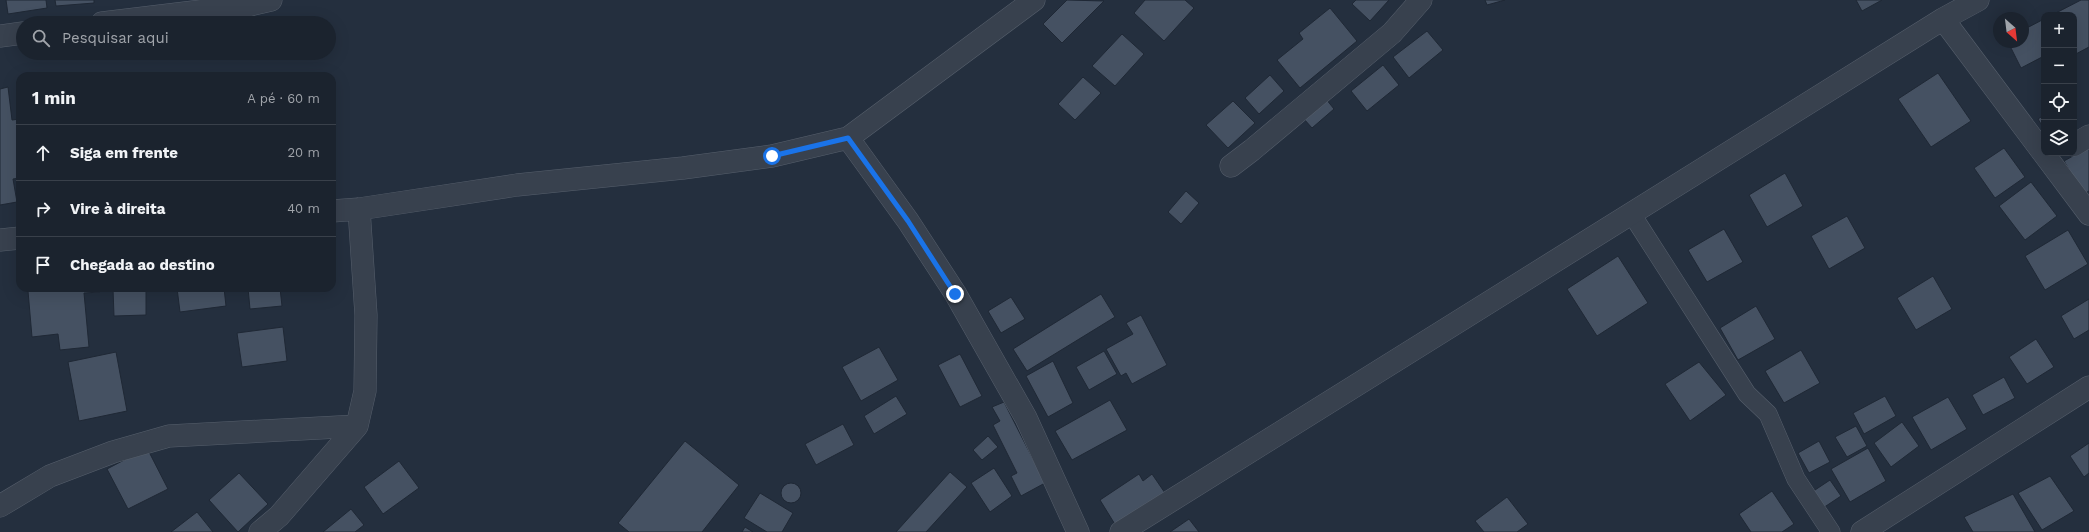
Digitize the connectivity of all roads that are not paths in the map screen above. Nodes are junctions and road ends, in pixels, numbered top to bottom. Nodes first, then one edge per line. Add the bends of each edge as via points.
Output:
1 (271, 0) edge
2 (1034, 0) edge
3 (1420, 0) edge
4 (1978, 0) edge
5 (160, 16) edge
6 (1943, 19) junction
7 (16, 34) edge
8 (0, 36) edge
9 (2089, 136) edge
10 (848, 138) junction
11 (2041, 140) edge
12 (2077, 143) edge
13 (2054, 156) edge
14 (1230, 166) dead end
15 (359, 208) junction
16 (336, 211) edge
17 (1631, 213) junction
18 (2089, 214) edge
19 (16, 238) edge
20 (0, 240) edge
21 (2089, 387) edge
22 (357, 426) junction
23 (0, 506) edge
24 (260, 532) edge
25 (1078, 532) edge
26 (1121, 532) edge
27 (1831, 532) edge
28 (1862, 532) edge

1 - 5 street
2 - 10 street
3 - 14 street via 1392,33
4 - 6 street
6 - 11 street
6 - 17 street
7 - 8 street
9 - 12 street
10 - 15 street via 772,156 517,185
10 - 25 street via 908,221 955,294 1026,418
13 - 18 street
15 - 16 street
15 - 22 street via 366,315 365,391
17 - 26 street
17 - 27 lane via 1747,394 1768,414 1796,479
19 - 20 street
21 - 28 street
22 - 23 street via 169,436 113,452 50,476
22 - 24 street via 279,516

